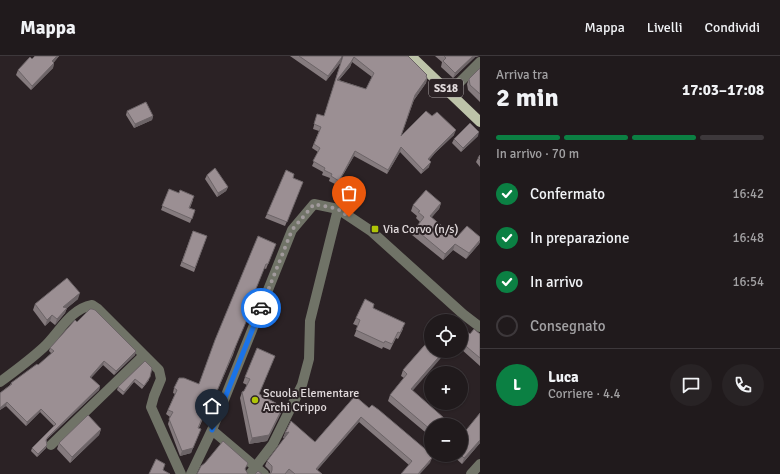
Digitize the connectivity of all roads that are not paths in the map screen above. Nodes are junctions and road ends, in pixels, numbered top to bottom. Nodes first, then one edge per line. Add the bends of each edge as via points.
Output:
1 (411, 56) edge
2 (480, 62) edge
3 (450, 92) junction
4 (480, 122) edge
5 (338, 209) junction
6 (480, 327) edge
7 (144, 355) junction
8 (0, 382) edge
9 (212, 430) junction
10 (51, 445) dead end
11 (480, 464) edge
12 (253, 470) edge
13 (185, 473) edge
14 (264, 474) edge
15 (471, 474) edge

1 - 3 main road, SS18
2 - 3 street
3 - 4 main road, SS18
5 - 6 street via 371,231
5 - 9 street via 314,204 292,230
5 - 12 street via 310,321 309,359 302,385 273,444
7 - 8 street via 92,305 76,312 45,347
7 - 10 street
7 - 13 street via 159,370 161,379 151,407
9 - 12 street
9 - 13 street
11 - 15 street
12 - 14 street

